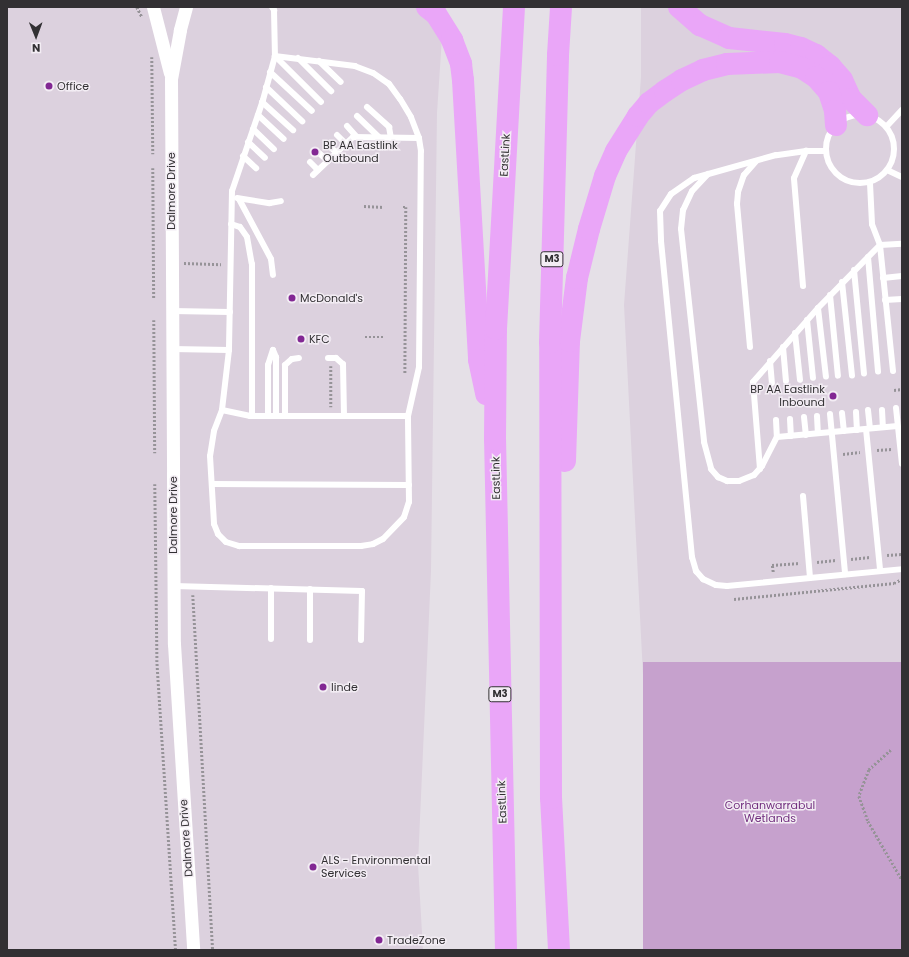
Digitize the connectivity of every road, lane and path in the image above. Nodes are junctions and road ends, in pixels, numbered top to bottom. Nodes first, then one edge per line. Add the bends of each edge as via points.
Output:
1 (136, 7) edge
2 (153, 7) edge
3 (186, 7) edge
4 (427, 7) edge
5 (514, 7) edge
6 (561, 7) edge
7 (679, 7) edge
8 (274, 8) edge
9 (144, 22) dead end
10 (151, 54) dead end
11 (275, 56) junction
12 (298, 58) junction
13 (319, 61) junction
14 (270, 72) junction
15 (171, 79) junction
16 (341, 82) dead end
17 (266, 87) junction
18 (331, 91) dead end
19 (262, 102) junction
20 (321, 102) dead end
21 (367, 107) dead end
22 (902, 110) edge
23 (312, 111) dead end
24 (258, 115) junction
25 (867, 115) junction
26 (357, 116) dead end
27 (302, 120) dead end
28 (836, 125) junction
29 (346, 126) dead end
30 (887, 126) junction
31 (253, 129) junction
32 (293, 130) dead end
33 (337, 136) dead end
34 (357, 137) junction
35 (380, 138) junction
36 (391, 138) junction
37 (419, 138) junction
38 (284, 139) dead end
39 (248, 142) junction
40 (346, 144) junction
41 (328, 145) dead end
42 (274, 149) dead end
43 (806, 151) junction
44 (826, 151) junction
45 (319, 153) dead end
46 (337, 153) junction
47 (153, 154) dead end
48 (243, 156) junction
49 (265, 158) dead end
50 (756, 160) junction
51 (328, 161) junction
52 (310, 162) dead end
53 (153, 168) dead end
54 (256, 168) dead end
55 (318, 170) junction
56 (887, 170) junction
57 (711, 172) junction
58 (313, 175) dead end
59 (902, 177) edge
60 (870, 183) junction
61 (232, 198) junction
62 (239, 199) junction
63 (281, 201) dead end
64 (364, 206) dead end
65 (384, 207) dead end
66 (404, 207) dead end
67 (231, 224) junction
68 (902, 244) edge
69 (880, 245) junction
70 (868, 257) junction
71 (184, 263) dead end
72 (221, 264) dead end
73 (854, 270) junction
74 (273, 275) dead end
75 (902, 276) edge
76 (883, 278) junction
77 (842, 282) junction
78 (803, 286) dead end
79 (830, 295) junction
80 (154, 298) dead end
81 (902, 299) edge
82 (886, 300) junction
83 (818, 308) junction
84 (172, 311) junction
85 (230, 312) junction
86 (154, 320) dead end
87 (807, 320) junction
88 (795, 333) junction
89 (365, 337) dead end
90 (383, 337) dead end
91 (750, 347) dead end
92 (783, 347) junction
93 (172, 349) junction
94 (229, 350) junction
95 (299, 358) dead end
96 (330, 360) joint
97 (770, 361) junction
98 (893, 371) dead end
99 (878, 372) dead end
100 (405, 374) dead end
101 (864, 374) dead end
102 (852, 375) dead end
103 (838, 376) dead end
104 (826, 377) dead end
105 (813, 378) dead end
106 (800, 380) dead end
107 (772, 382) dead end
108 (786, 382) dead end
109 (902, 389) edge
110 (894, 390) dead end
111 (896, 408) dead end
112 (222, 410) junction
113 (868, 410) dead end
114 (882, 410) dead end
115 (856, 412) dead end
116 (842, 413) dead end
117 (830, 414) dead end
118 (252, 416) junction
119 (268, 416) junction
120 (276, 416) junction
121 (285, 416) junction
122 (331, 416) junction
123 (344, 416) junction
124 (408, 416) junction
125 (817, 416) dead end
126 (804, 417) dead end
127 (790, 419) dead end
128 (776, 420) dead end
129 (898, 426) junction
130 (883, 427) junction
131 (868, 429) junction
132 (857, 430) junction
133 (844, 431) junction
134 (832, 432) junction
135 (818, 433) junction
136 (806, 435) junction
137 (791, 436) junction
138 (777, 438) junction
139 (494, 439) junction
140 (155, 453) dead end
141 (902, 460) edge
142 (902, 464) edge
143 (760, 469) junction
144 (155, 484) dead end
145 (212, 484) junction
146 (409, 485) junction
147 (803, 496) dead end
148 (550, 511) junction
149 (902, 554) edge
150 (879, 556) junction
151 (843, 559) junction
152 (809, 563) junction
153 (902, 569) edge
154 (880, 570) junction
155 (845, 574) junction
156 (810, 578) junction
157 (902, 580) edge
158 (774, 582) junction
159 (174, 586) junction
160 (193, 586) junction
161 (271, 588) junction
162 (310, 589) junction
163 (775, 595) junction
164 (734, 599) dead end
165 (271, 639) dead end
166 (310, 640) dead end
167 (361, 640) dead end
168 (890, 750) dead end
169 (902, 880) edge
170 (176, 950) edge
171 (193, 950) edge
172 (213, 950) edge
173 (506, 950) edge
174 (559, 950) edge

1 - 9 path
2 - 15 street, Dalmore Drive
3 - 15 street, Dalmore Drive
4 - 139 highway via 436,14 452,40 464,80 479,360
5 - 139 highway, EastLink / M3 via 496,329
6 - 148 highway, M3 via 550,343
7 - 25 highway via 700,25 728,38 785,44 816,55 842,80 851,99
8 - 11 lane
10 - 47 path
11 - 12 lane
11 - 14 lane
11 - 20 lane
12 - 13 lane
12 - 18 lane
13 - 16 lane
13 - 37 lane via 355,66 382,78 406,107
14 - 17 lane
14 - 23 lane
15 - 84 street, Dalmore Drive
17 - 19 lane
17 - 27 lane
19 - 24 lane
19 - 32 lane
21 - 36 lane via 389,127
22 - 30 lane
24 - 31 lane
24 - 38 lane
25 - 28 lane via 845,118
25 - 30 lane
26 - 35 lane
28 - 44 lane via 829,136
28 - 148 highway via 836,111 829,92 816,77 802,68 780,62 727,64 704,70 665,91 649,103 638,116 616,151 605,176 588,229 577,278 569,341 565,470
29 - 34 lane
30 - 56 lane via 894,146 893,157
31 - 39 lane
31 - 42 lane
33 - 40 lane
34 - 35 lane
34 - 40 lane via 353,137
35 - 36 lane
36 - 37 lane
37 - 124 lane via 419,367
39 - 48 lane
39 - 49 lane
40 - 46 lane
41 - 46 lane
43 - 44 lane
43 - 50 lane
43 - 78 lane via 794,178
44 - 60 lane via 829,163 836,173 858,184
45 - 51 lane
46 - 51 lane
48 - 54 lane
48 - 61 lane
50 - 57 lane
50 - 91 lane via 744,175 737,204
51 - 55 lane
52 - 55 lane
53 - 80 path
55 - 58 lane
56 - 59 lane
56 - 60 lane via 882,177
57 - 143 lane via 692,191 683,210 681,229 704,442 711,469 718,477 739,481 754,475
57 - 158 lane via 682,185 667,198 660,211 692,556 696,571 703,579 716,585
60 - 69 lane via 872,224
61 - 62 lane
61 - 67 lane
62 - 63 lane via 270,203
62 - 74 lane via 271,259
64 - 65 path
66 - 100 path
67 - 85 lane
67 - 118 lane via 240,227 247,237 252,264
68 - 69 lane
69 - 70 lane
69 - 76 lane
70 - 73 lane
70 - 99 lane
71 - 72 path
73 - 77 lane
73 - 101 lane
75 - 76 lane
76 - 82 lane
77 - 79 lane
77 - 102 lane
79 - 83 lane
79 - 103 lane
81 - 82 lane
82 - 98 lane
83 - 87 lane
83 - 104 lane
84 - 85 lane
84 - 93 street, Dalmore Drive
85 - 94 lane
86 - 140 path
87 - 88 lane
87 - 105 lane
88 - 92 lane
88 - 106 lane
89 - 90 path
92 - 97 lane
92 - 108 lane
93 - 94 lane
93 - 159 street, Dalmore Drive
94 - 112 lane
95 - 121 lane via 292,359 286,365
96 - 122 path
96 - 123 lane via 336,358 343,364
97 - 107 lane
97 - 143 lane via 753,382
109 - 110 path
111 - 129 lane
112 - 118 lane
112 - 145 lane via 211,443
113 - 131 lane
114 - 130 lane
115 - 132 lane
116 - 133 lane
117 - 134 lane
118 - 119 lane
119 - 120 lane
119 - 120 lane via 268,365 273,350 276,357
120 - 121 lane
121 - 122 lane
122 - 123 lane
123 - 124 lane
124 - 146 lane
125 - 135 lane
126 - 136 lane
127 - 137 lane
128 - 138 lane
129 - 130 lane
129 - 141 lane
130 - 131 lane
131 - 132 lane
131 - 150 lane
132 - 133 lane
133 - 134 lane
134 - 135 lane
134 - 151 lane
135 - 136 lane
136 - 137 lane
137 - 138 lane
138 - 143 lane
139 - 173 highway, EastLink / M3
141 - 142 lane
144 - 170 path via 157,660
145 - 146 lane
145 - 146 lane via 215,530 226,542 239,546 373,544 390,533 404,517 409,502
147 - 152 lane
148 - 174 highway, M3 via 551,798
149 - 150 path
150 - 151 path
150 - 154 lane
151 - 152 path
151 - 155 lane
152 - 156 lane
152 - 158 path via 772,565
153 - 154 lane
154 - 155 lane
155 - 156 lane
156 - 158 lane
157 - 163 path via 894,583
158 - 163 path
159 - 160 lane
159 - 171 street, Dalmore Drive via 174,650
160 - 161 lane
160 - 172 path via 194,645
161 - 162 lane
161 - 165 lane
162 - 166 lane
162 - 167 lane via 362,591
163 - 164 path
168 - 169 path via 869,770 859,796 868,821

